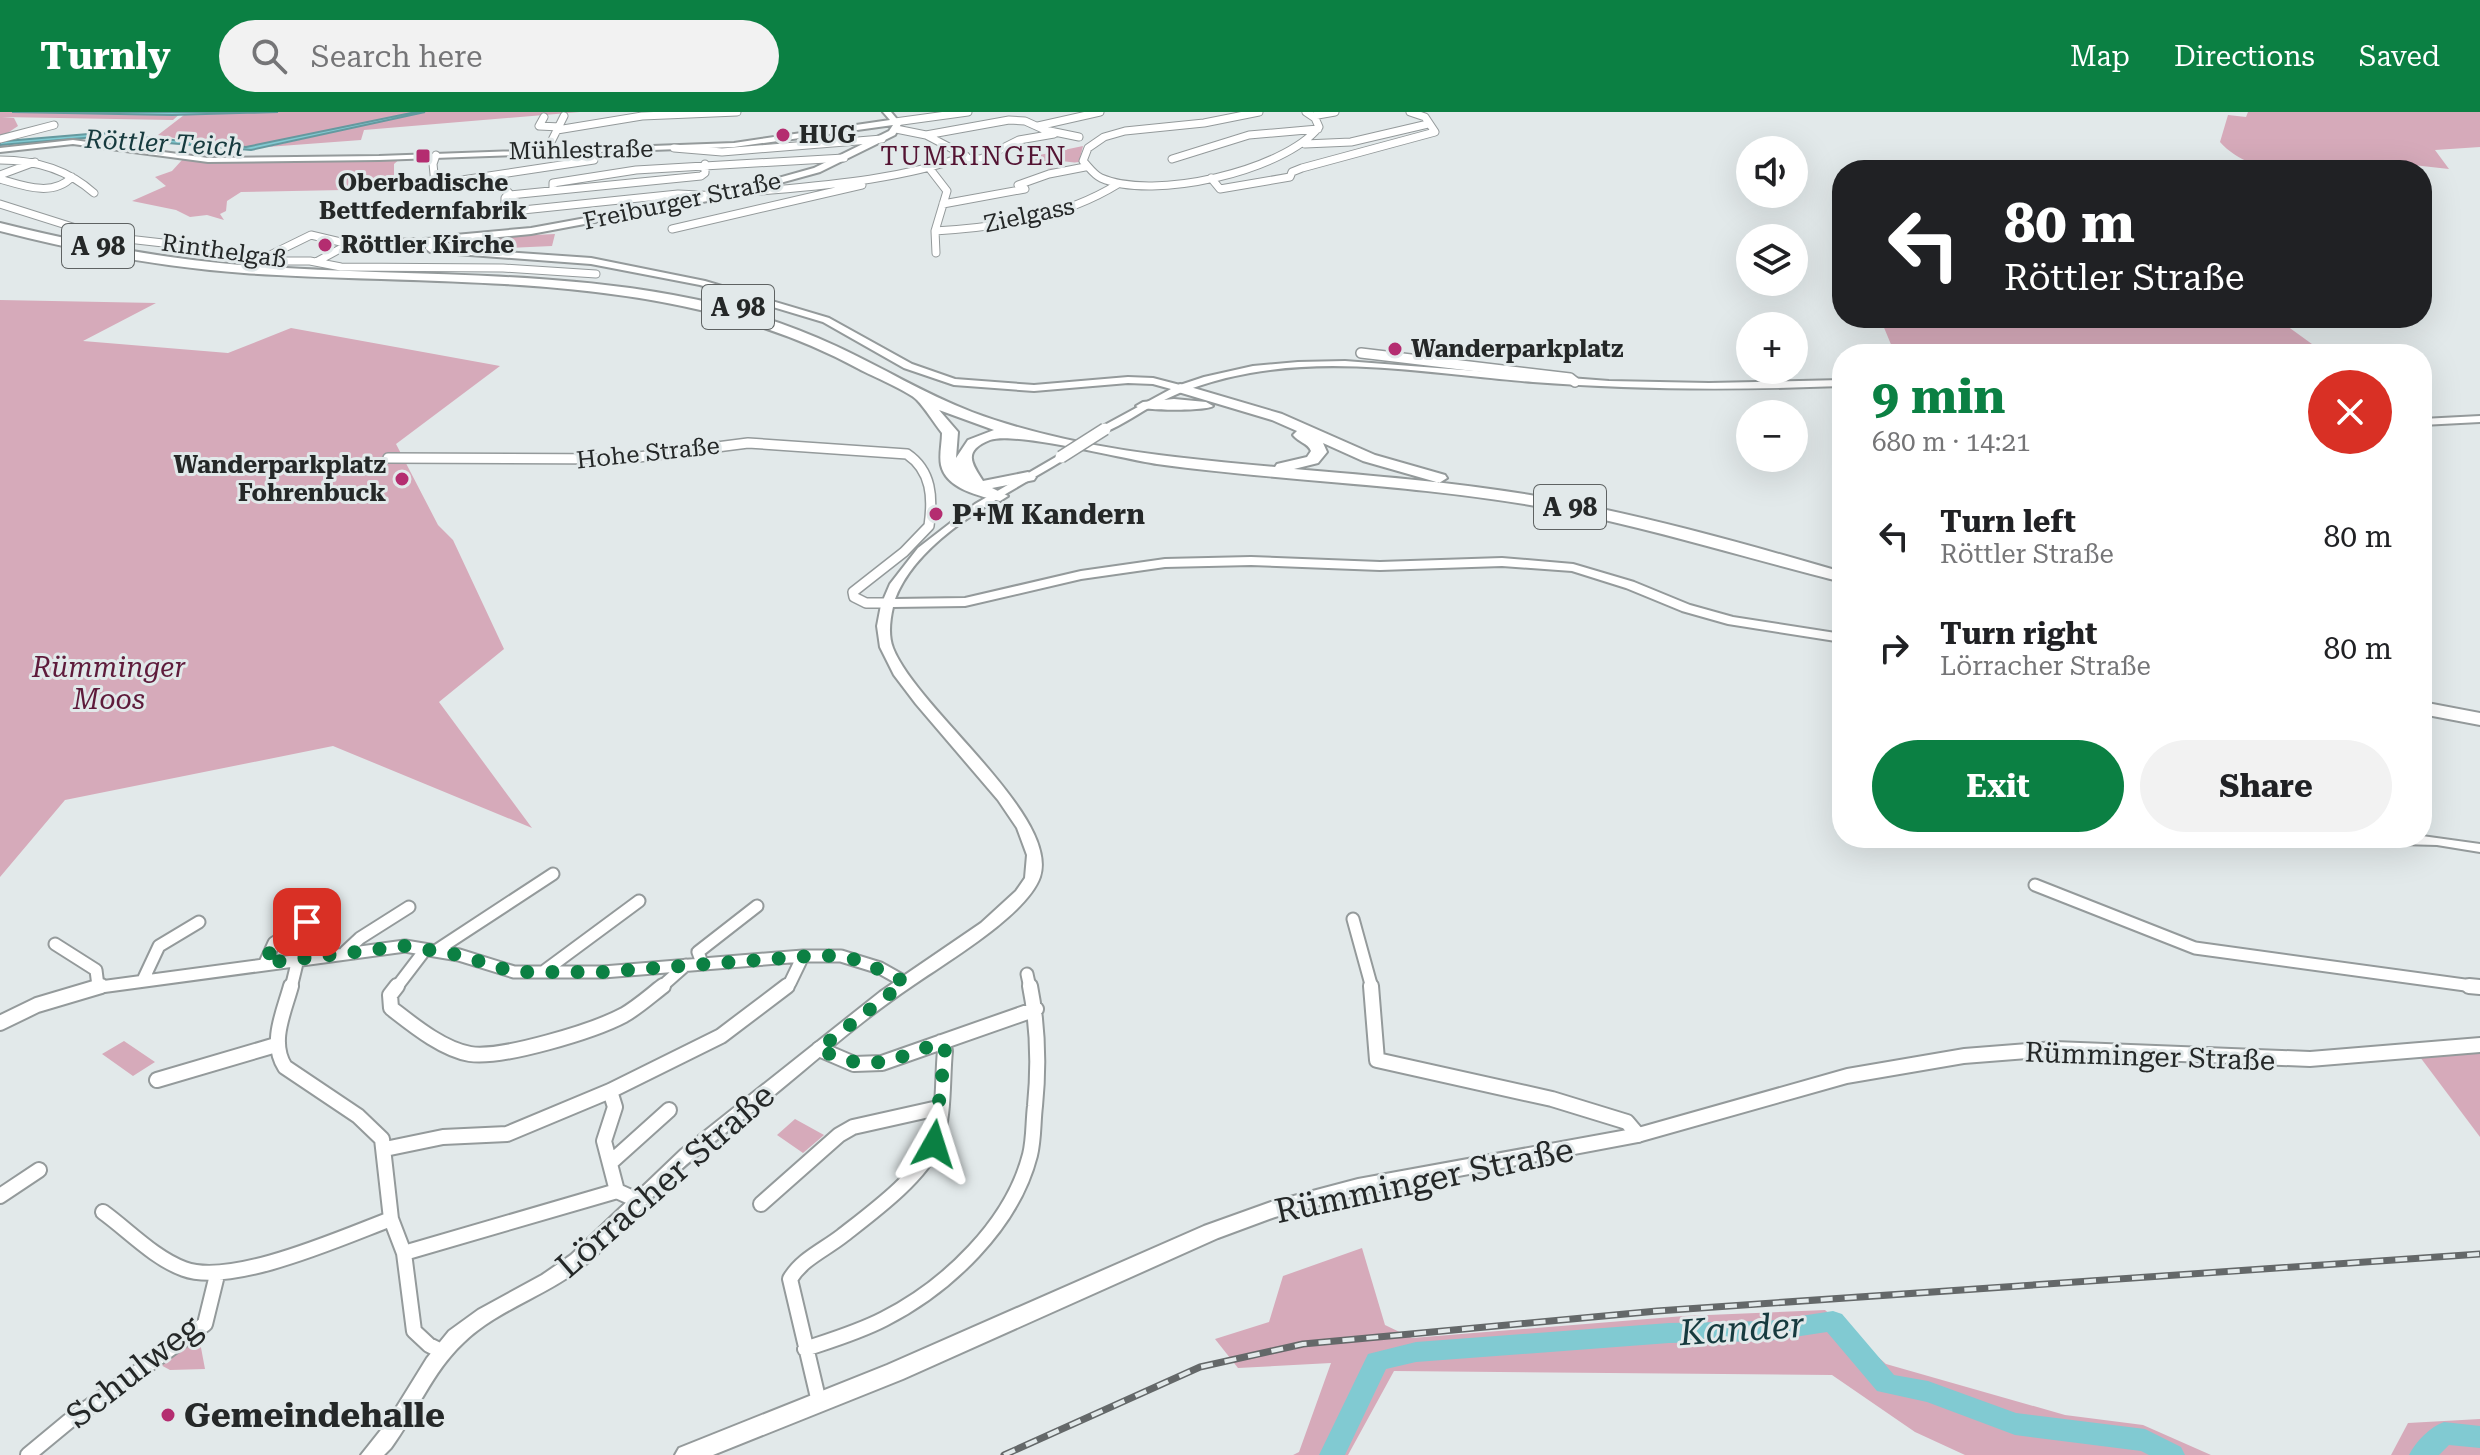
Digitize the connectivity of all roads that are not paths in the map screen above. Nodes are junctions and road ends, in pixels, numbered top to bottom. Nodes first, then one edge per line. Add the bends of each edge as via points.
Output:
1 (737, 112) edge
2 (887, 112) edge
3 (968, 112) edge
4 (1100, 112) edge
5 (1259, 112) edge
6 (1335, 112) edge
7 (1410, 112) edge
8 (1309, 114) edge
9 (564, 116) dead end
10 (544, 117) dead end
11 (1428, 124) junction
12 (54, 125) dead end
13 (896, 126) junction
14 (558, 128) junction
15 (1042, 128) junction
16 (1318, 129) junction
17 (1071, 134) junction
18 (926, 135) junction
19 (1037, 135) junction
20 (1079, 137) dead end
21 (879, 138) junction
22 (0, 139) edge
23 (1305, 144) junction
24 (768, 145) junction
25 (593, 149) junction
26 (0, 150) edge
27 (547, 150) junction
28 (436, 155) junction
29 (844, 158) junction
30 (964, 158) junction
31 (1172, 159) dead end
32 (0, 160) edge
33 (594, 160) junction
34 (36, 162) junction
35 (705, 164) junction
36 (930, 169) junction
37 (1088, 170) junction
38 (596, 173) junction
39 (492, 176) junction
40 (0, 177) edge
41 (72, 177) junction
42 (884, 178) junction
43 (1211, 178) junction
44 (1118, 184) junction
45 (553, 190) junction
46 (94, 193) dead end
47 (510, 195) junction
48 (725, 195) junction
49 (0, 204) edge
50 (943, 204) junction
51 (0, 224) edge
52 (672, 229) dead end
53 (935, 231) junction
54 (438, 241) junction
55 (349, 244) junction
56 (936, 253) dead end
57 (316, 262) junction
58 (244, 267) junction
59 (586, 282) junction
60 (1361, 353) dead end
61 (1575, 382) junction
62 (1832, 383) edge
63 (1202, 389) junction
64 (1176, 390) junction
65 (919, 395) junction
66 (1143, 406) junction
67 (1218, 408) junction
68 (2477, 420) edge
69 (2432, 422) edge
70 (1024, 433) junction
71 (388, 458) dead end
72 (1283, 467) junction
73 (1028, 477) joint
74 (1455, 482) junction
75 (994, 490) junction
76 (1832, 565) edge
77 (1832, 574) edge
78 (888, 603) junction
79 (1832, 636) edge
80 (2432, 710) edge
81 (2480, 719) edge
82 (2432, 720) edge
83 (2480, 728) edge
84 (2432, 841) edge
85 (2480, 848) edge
86 (553, 874) dead end
87 (2035, 885) dead end
88 (639, 901) dead end
89 (757, 906) dead end
90 (409, 907) dead end
91 (1353, 919) dead end
92 (199, 922) dead end
93 (307, 922) dead end
94 (55, 944) dead end
95 (431, 950) junction
96 (345, 952) junction
97 (803, 956) junction
98 (298, 959) junction
99 (265, 963) junction
100 (702, 963) junction
101 (686, 965) junction
102 (543, 972) junction
103 (1027, 974) dead end
104 (144, 978) junction
105 (905, 982) junction
106 (98, 986) junction
107 (2480, 987) edge
108 (1036, 1009) junction
109 (0, 1023) edge
110 (941, 1042) junction
111 (276, 1045) junction
112 (2480, 1045) edge
113 (819, 1049) junction
114 (157, 1080) dead end
115 (610, 1091) junction
116 (938, 1108) junction
117 (669, 1110) dead end
118 (1638, 1135) junction
119 (385, 1149) junction
120 (610, 1163) junction
121 (39, 1170) dead end
122 (617, 1191) junction
123 (0, 1196) edge
124 (637, 1200) junction
125 (761, 1204) dead end
126 (103, 1212) dead end
127 (391, 1219) junction
128 (404, 1253) junction
129 (217, 1275) junction
130 (805, 1349) junction
131 (443, 1352) junction
132 (819, 1402) junction
133 (28, 1455) edge
134 (371, 1455) edge
135 (687, 1455) edge

1 - 14 street via 635,117
2 - 13 street
3 - 13 street
4 - 15 street
5 - 37 street via 1117,133 1088,148 1083,157
6 - 8 street
7 - 11 street via 1425,117
8 - 16 street
9 - 14 street
10 - 14 street via 539,126
11 - 23 street via 1338,145
11 - 43 street via 1435,132 1302,168 1290,177 1220,189
12 - 22 street
13 - 18 street
13 - 21 street, Freiburger Straße
13 - 24 street, Mühlestraße
14 - 27 street
15 - 17 street
15 - 18 street via 999,120
15 - 19 street
16 - 23 street
16 - 31 street via 1257,133
17 - 19 street
17 - 20 street
18 - 30 street
19 - 30 street via 981,159
21 - 24 street via 827,146
21 - 29 street, Freiburger Straße
23 - 43 street
24 - 25 street, Mühlestraße
25 - 27 street, Mühlestraße
25 - 33 street
26 - 28 street, Mühlestraße via 73,142 184,158
27 - 28 street, Mühlestraße
28 - 39 street via 435,184
29 - 35 street
29 - 48 street, Freiburger Straße
30 - 36 street
32 - 34 street
33 - 38 street
33 - 39 street
34 - 40 street
34 - 41 street
35 - 38 street
35 - 45 street via 701,176
36 - 42 street
36 - 50 street via 947,191
37 - 44 street
37 - 50 street via 1049,174 988,198
38 - 45 street via 553,183
39 - 47 street
40 - 41 street via 44,189 67,185
41 - 46 street
42 - 48 street
42 - 52 street
43 - 44 street via 1165,186
44 - 53 street, Zielgass via 1094,200 1063,210
45 - 47 street
47 - 48 street via 505,209 517,212 678,194
48 - 54 street, Freiburger Straße via 558,226
49 - 58 street, Rinthelgaß via 107,237 172,244
50 - 53 street
51 - 58 highway, A 98 via 109,249
53 - 56 street
54 - 55 street
54 - 64 street via 430,249 610,264 741,293 826,320 908,366 954,382 1034,388 1138,381
55 - 57 street
55 - 58 street via 305,236
57 - 58 street, Rinthelgaß
57 - 59 street, Rinthelgaß via 341,267 503,268
58 - 59 highway, A 98
59 - 65 highway, A 98 via 769,324 827,347
59 - 72 highway, A 98 via 697,298 773,318 832,340 953,401 1038,429 1143,451
60 - 61 street
61 - 62 street via 1735,387
61 - 63 street via 1330,365 1261,368
63 - 64 highway
63 - 74 highway via 1369,458
64 - 66 street
64 - 67 highway
65 - 70 highway, A 98
65 - 75 highway via 950,432 954,475
66 - 67 highway
66 - 73 street, bridge
67 - 72 highway via 1289,429 1319,448 1312,460
68 - 69 street
70 - 75 highway via 993,434 970,446 964,472
70 - 77 highway, A 98 via 1181,464 1419,485 1556,504
71 - 78 street, Hohe Straße via 623,459 748,443 907,454 931,485 929,526 853,592 866,603
72 - 74 highway, A 98
73 - 75 highway
74 - 76 highway, A 98 via 1631,512
75 - 78 street via 919,554
78 - 79 street via 985,599 1081,575 1165,563 1502,562 1573,568 1732,621
78 - 105 street, Lörracher Straße via 887,650 906,685 1000,792 1021,821 1038,865 1028,885 985,926
80 - 81 highway
82 - 83 highway
84 - 85 street
86 - 95 street
87 - 107 street via 2195,948
88 - 102 street
89 - 100 street via 698,952
90 - 96 street
91 - 118 street, Rümminger Straße via 1372,988 1377,1060 1552,1099 1627,1122
92 - 104 street via 159,946
93 - 99 street via 274,943
94 - 106 street via 96,970
95 - 96 street via 405,946
95 - 101 street via 390,995 391,1008 471,1054 499,1052 606,1024
95 - 102 street via 514,972
96 - 98 street
97 - 100 street
97 - 105 street via 859,960
97 - 115 street via 790,983 721,1036
98 - 99 street
98 - 111 street
99 - 104 street
100 - 101 street
101 - 102 street
103 - 108 street
104 - 106 street
105 - 113 street, Lörracher Straße
106 - 109 street
108 - 110 street
108 - 130 street via 1040,1068 1029,1156 1008,1206 978,1245 932,1288 894,1313
110 - 113 street via 882,1063 854,1064
110 - 116 street via 945,1051
111 - 114 street
111 - 119 street via 285,1067 358,1116 382,1139
112 - 118 main road, Rümminger Straße via 2310,1059 2055,1049 1964,1056 1847,1076
113 - 124 street, Lörracher Straße
115 - 119 street via 507,1134 443,1137
115 - 120 street via 615,1107 604,1141
116 - 125 street via 853,1127
116 - 130 street via 934,1144 922,1163 858,1224 796,1267 790,1279
117 - 120 street
118 - 132 main road, Rümminger Straße via 1399,1178 1271,1210
119 - 127 street
120 - 122 street
121 - 123 street
122 - 124 street
122 - 128 street
124 - 131 street, Lörracher Straße via 580,1258 471,1325
126 - 129 street via 186,1270
127 - 128 street
127 - 129 street
128 - 131 street via 414,1331
129 - 133 street, Schulweg via 205,1324
130 - 132 street
131 - 134 street, Lörracher Straße via 403,1417
132 - 135 main road, Rümminger Straße

